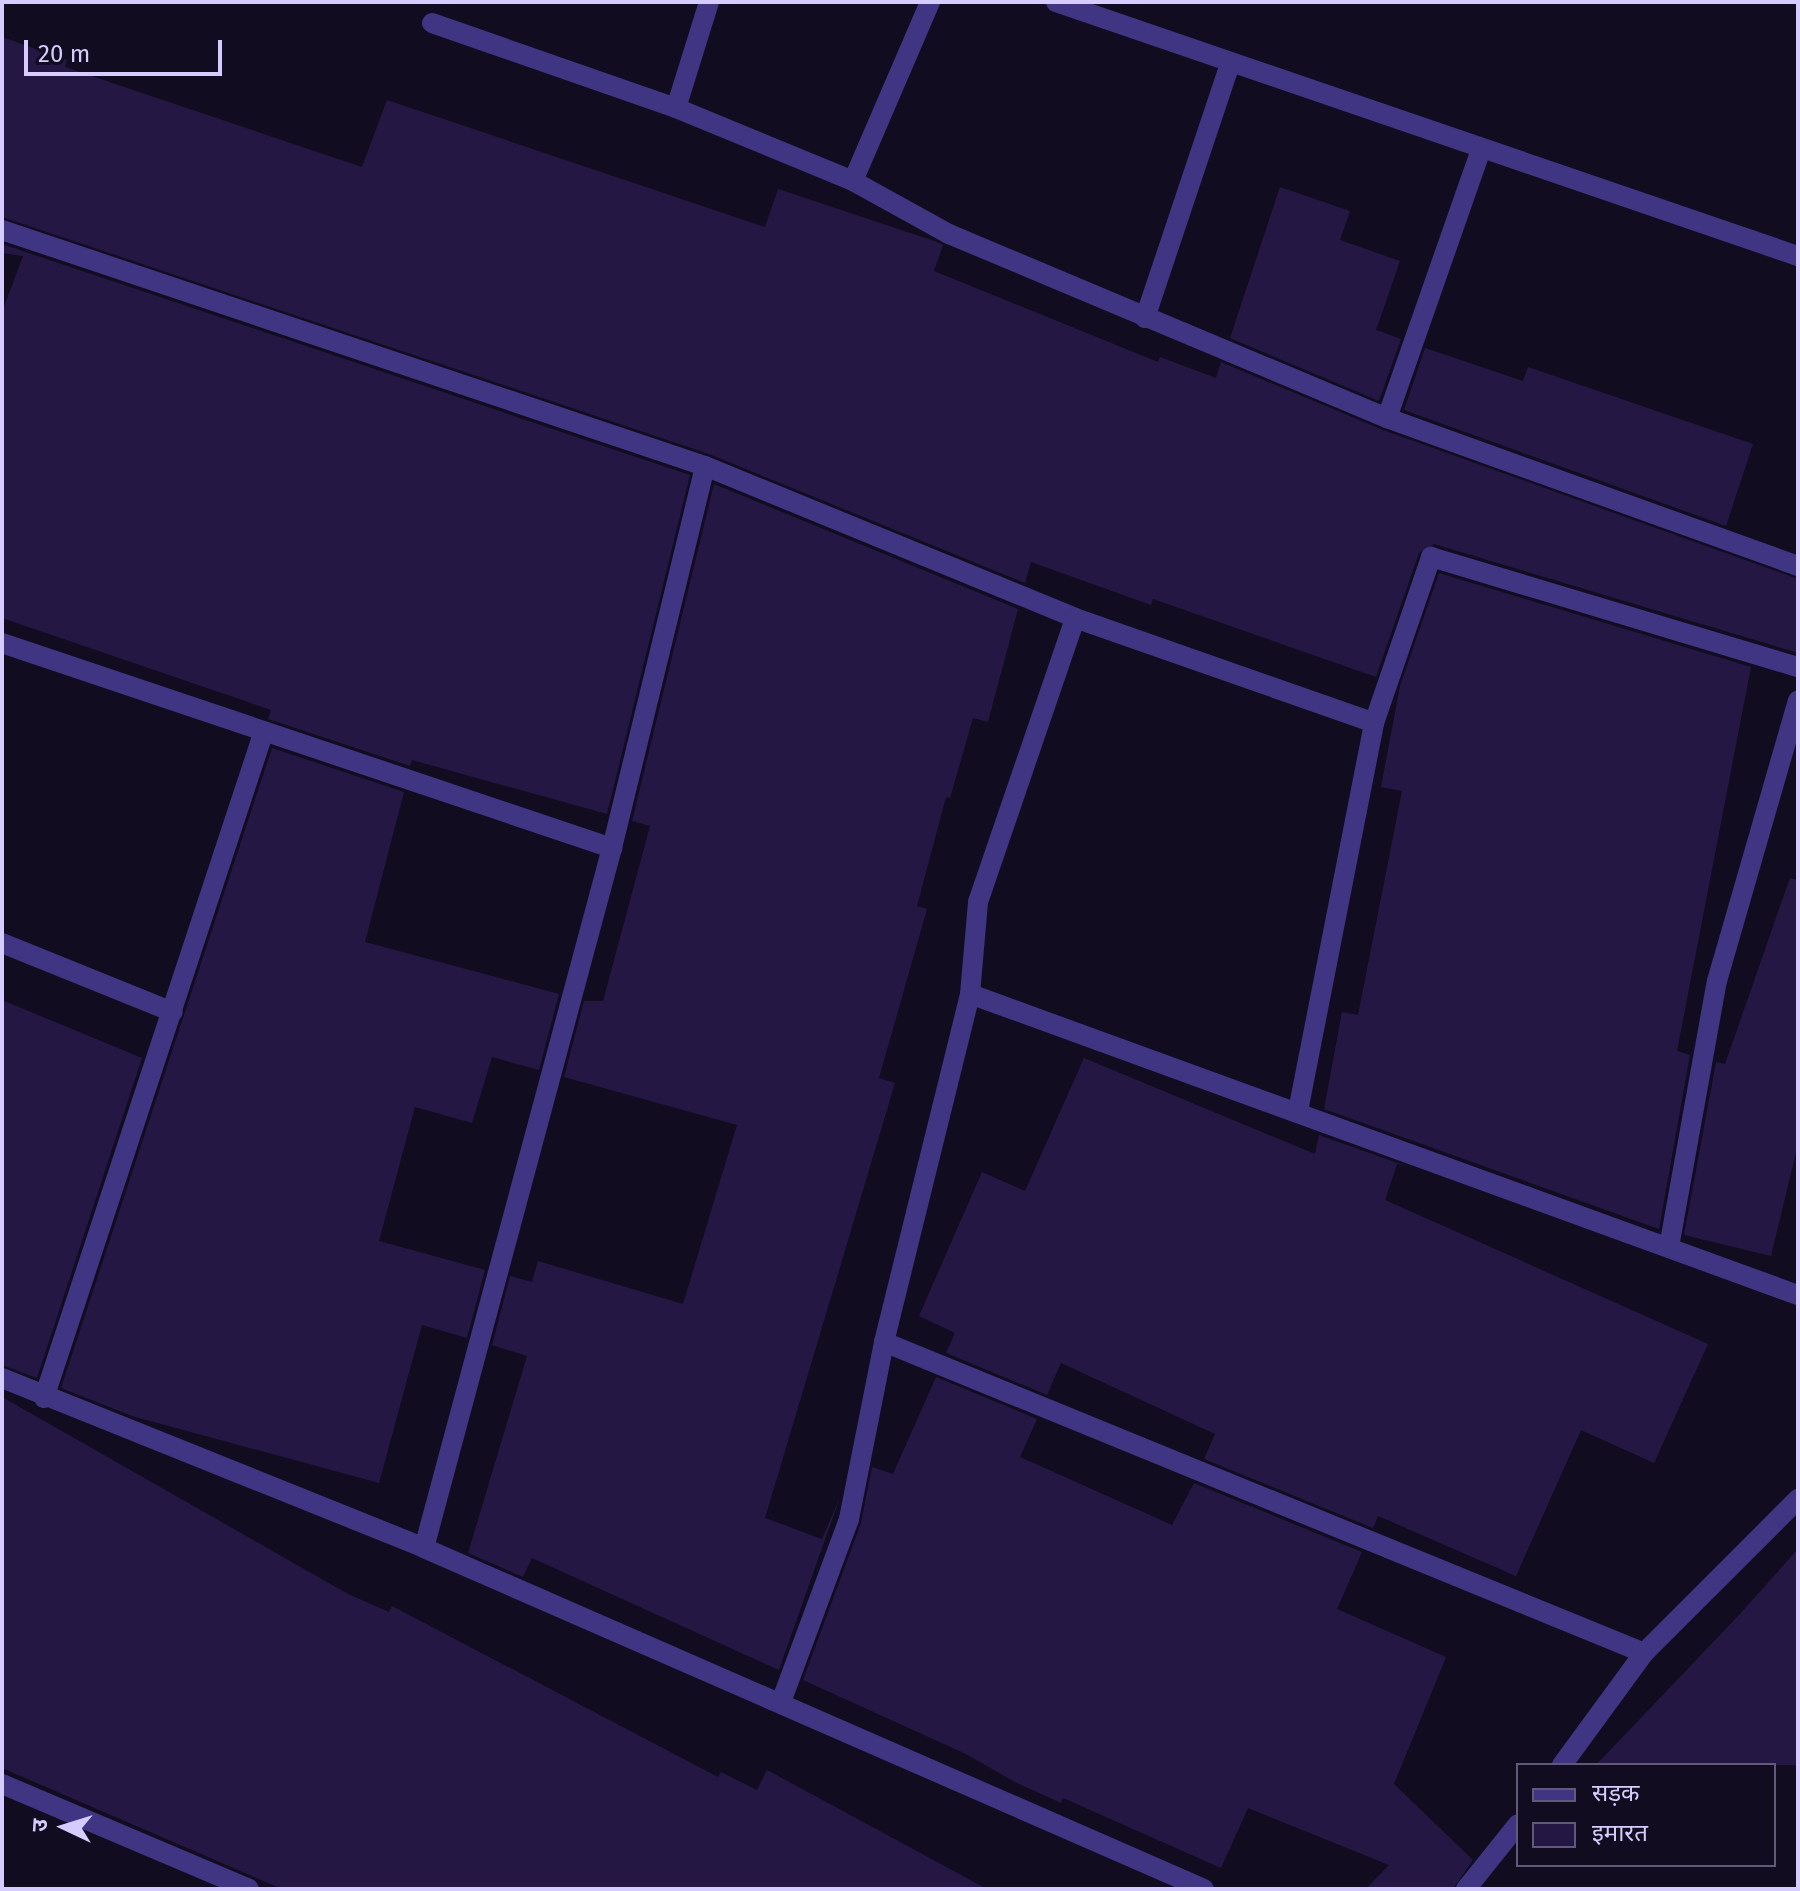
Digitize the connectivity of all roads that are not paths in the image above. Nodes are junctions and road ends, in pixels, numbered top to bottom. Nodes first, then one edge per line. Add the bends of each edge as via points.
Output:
1 (709, 2) edge
2 (930, 2) edge
3 (1056, 2) edge
4 (432, 23) dead end
5 (1230, 64) junction
6 (676, 108) junction
7 (1481, 149) junction
8 (853, 181) junction
9 (2, 230) edge
10 (1798, 256) edge
11 (1145, 318) junction
12 (1387, 418) junction
13 (705, 466) junction
14 (1798, 566) edge
15 (1075, 618) junction
16 (2, 643) edge
17 (1798, 667) edge
18 (1798, 700) edge
19 (1374, 723) junction
20 (264, 731) junction
21 (612, 848) junction
22 (2, 943) edge
23 (970, 994) junction
24 (173, 1012) junction
25 (1298, 1111) junction
26 (1669, 1247) junction
27 (1798, 1295) edge
28 (884, 1342) junction
29 (2, 1378) edge
30 (44, 1398) junction
31 (1798, 1499) edge
32 (424, 1548) junction
33 (1644, 1653) junction
34 (781, 1702) junction
35 (1563, 1763) edge
36 (2, 1784) edge
37 (1516, 1826) edge
38 (249, 1889) edge
39 (1204, 1889) edge
40 (1466, 1889) edge

1 - 6 street
2 - 8 street
3 - 5 street
4 - 6 street
5 - 7 street
5 - 11 street
6 - 8 street
7 - 10 street
7 - 12 street
8 - 11 street via 949,234
9 - 13 street
11 - 12 street
12 - 14 street
13 - 15 street
13 - 21 street
15 - 19 street
15 - 23 street via 978,902
16 - 20 street
17 - 19 street via 1431,557
18 - 26 street via 1717,981
19 - 25 street
20 - 21 street
20 - 24 street
21 - 32 street
22 - 24 street
23 - 25 street
23 - 28 street
24 - 30 street
25 - 26 street
26 - 27 street
28 - 33 street
28 - 34 street via 849,1519
29 - 30 street
30 - 32 street
31 - 33 street
32 - 34 street
33 - 35 street
34 - 39 street
36 - 38 street
37 - 40 street

